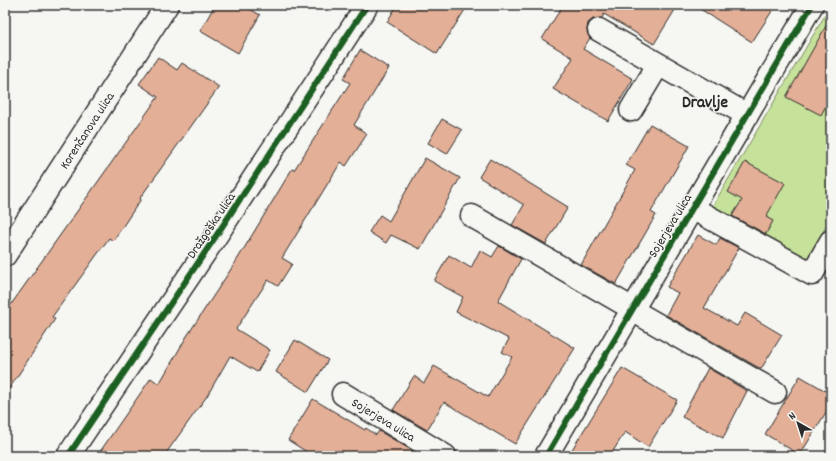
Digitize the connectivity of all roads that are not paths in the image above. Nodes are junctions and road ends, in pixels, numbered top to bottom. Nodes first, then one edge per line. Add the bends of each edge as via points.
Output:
1 (167, 5) edge
2 (367, 5) edge
3 (812, 5) edge
4 (599, 30) dead end
5 (658, 64) junction
6 (632, 110) dead end
7 (747, 115) junction
8 (692, 208) junction
9 (472, 216) dead end
10 (831, 241) edge
11 (5, 255) edge
12 (632, 309) junction
13 (774, 392) dead end
14 (343, 394) dead end
15 (68, 456) edge
16 (445, 456) edge
17 (546, 456) edge

1 - 11 street, Korenčanova ulica
2 - 15 street, Dražgoška ulica
3 - 7 street, Sojerjeva ulica
4 - 5 street
5 - 6 street
5 - 7 street
7 - 8 street, Sojerjeva ulica
8 - 10 street, Sojerjeva ulica via 812,274
8 - 12 street, Sojerjeva ulica
9 - 12 street
12 - 13 street
12 - 17 street, Sojerjeva ulica
14 - 16 street, Sojerjeva ulica

